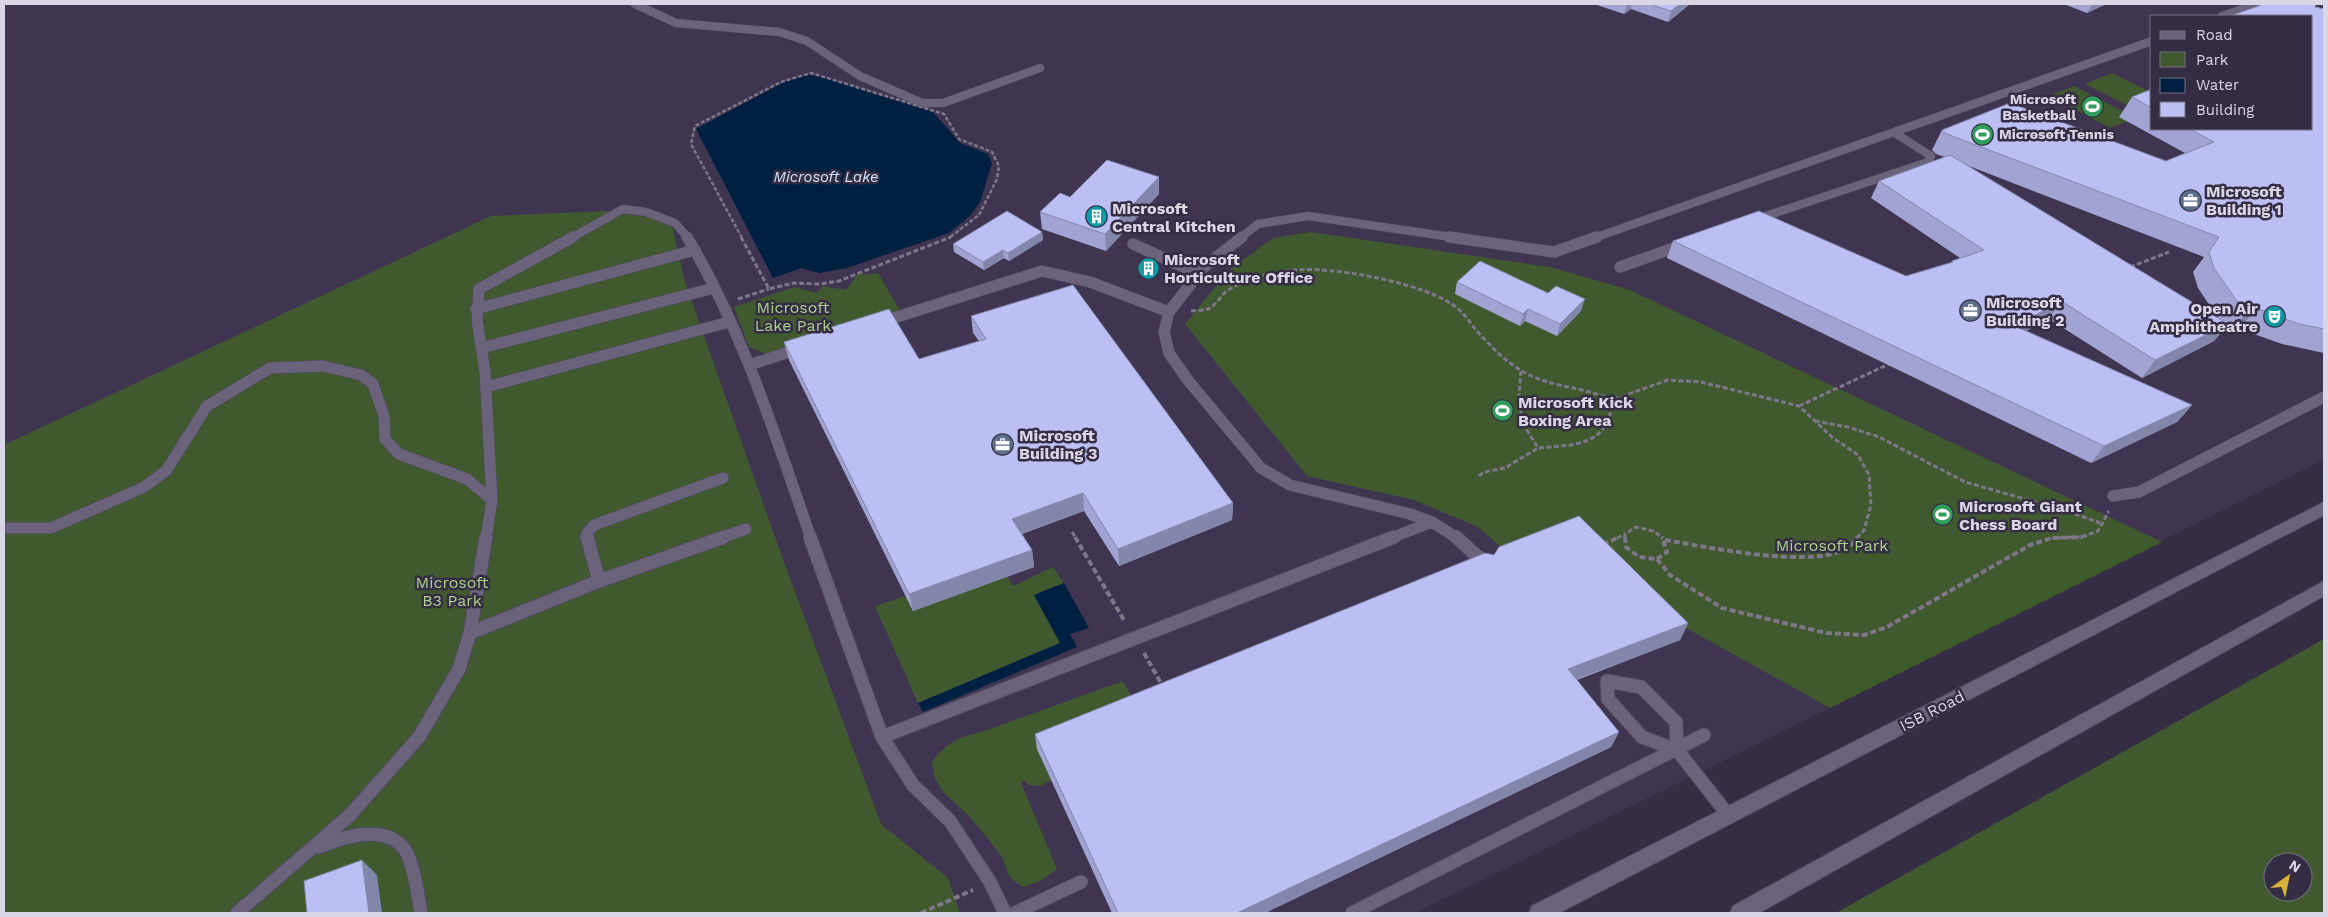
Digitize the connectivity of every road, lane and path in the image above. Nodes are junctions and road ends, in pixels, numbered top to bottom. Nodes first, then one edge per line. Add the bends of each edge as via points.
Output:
1 (634, 4) edge
2 (2257, 4) edge
3 (2225, 15) edge
4 (2150, 42) edge
5 (1040, 68) dead end
6 (1895, 133) junction
7 (1744, 223) edge
8 (1692, 242) edge
9 (1133, 244) dead end
10 (695, 250) junction
11 (2169, 252) dead end
12 (1620, 267) dead end
13 (2127, 268) edge
14 (1199, 274) junction
15 (714, 288) junction
16 (769, 289) junction
17 (721, 304) junction
18 (476, 308) junction
19 (1169, 312) junction
20 (729, 322) junction
21 (872, 325) edge
22 (815, 344) edge
23 (481, 348) junction
24 (1894, 361) edge
25 (748, 364) junction
26 (1521, 371) junction
27 (486, 387) junction
28 (2324, 397) edge
29 (1612, 400) junction
30 (1799, 406) junction
31 (1815, 421) junction
32 (1538, 448) junction
33 (1479, 476) dead end
34 (723, 478) dead end
35 (2113, 496) joint
36 (492, 500) junction
37 (2324, 508) edge
38 (1432, 522) junction
39 (2100, 523) junction
40 (4, 528) edge
41 (746, 529) dead end
42 (1072, 532) dead end
43 (1625, 534) junction
44 (1665, 540) junction
45 (1595, 547) edge
46 (1657, 559) junction
47 (1486, 564) edge
48 (599, 581) junction
49 (2324, 588) edge
50 (470, 633) junction
51 (1135, 638) junction
52 (1164, 689) edge
53 (1704, 735) dead end
54 (882, 737) junction
55 (1677, 750) junction
56 (1729, 816) junction
57 (310, 850) junction
58 (990, 882) junction
59 (1081, 882) dead end
60 (237, 913) edge
61 (421, 913) edge
62 (920, 913) edge
63 (1005, 913) edge
64 (1015, 913) edge
65 (1352, 913) edge
66 (1539, 913) edge
67 (1740, 913) edge

1 - 5 lane via 676,23 772,31 807,41 860,76 922,103 944,103
2 - 3 lane
4 - 6 lane
6 - 7 lane via 1931,156 1928,162
6 - 14 lane via 1554,252 1308,216 1258,224
8 - 12 lane
9 - 14 lane
10 - 15 lane
10 - 18 lane
10 - 18 lane via 675,223 646,212 623,209 478,288
11 - 13 path
14 - 19 lane
15 - 17 lane
15 - 23 lane
16 - 16 path via 690,144 695,126 781,82 811,73 944,114 959,139 992,152 1000,166 997,179 979,216 951,237 839,281 793,283
16 - 17 path
17 - 20 lane
18 - 23 lane
19 - 21 lane via 1094,284 1042,271
19 - 26 path via 1209,309 1228,289 1275,274 1308,269 1377,279 1431,294 1456,306 1488,343
19 - 38 lane via 1164,332 1168,353 1261,468 1290,485
20 - 25 lane
20 - 27 lane
22 - 25 lane
23 - 27 lane
24 - 30 path
25 - 54 lane
26 - 29 path via 1542,380 1599,392
26 - 32 path via 1522,422
27 - 36 lane
28 - 35 lane via 2138,492
29 - 30 path via 1668,380 1700,382
29 - 32 path via 1613,414 1605,431 1589,440
30 - 31 path
31 - 39 path via 1837,423 1870,434 1958,480 2080,514
31 - 44 path via 1858,455 1869,475 1871,505 1864,530 1846,550 1817,556 1780,555
32 - 33 path via 1505,468
34 - 48 lane via 594,525 587,533
35 - 39 path via 2108,517
36 - 40 lane via 467,479 399,454 385,439 384,416 373,384 362,375 323,366 270,368 207,406 166,471 144,487 51,528
36 - 50 lane
37 - 56 main road, ISB Road
38 - 47 lane via 1453,534
38 - 51 lane
39 - 46 path via 2098,531 2082,537 2052,538 2030,545 1887,627 1864,635 1826,633 1722,608 1670,575
41 - 48 lane
42 - 51 path
43 - 44 path via 1636,528 1653,530
43 - 45 path
43 - 46 path via 1626,546 1639,557
44 - 46 path via 1667,552
48 - 50 lane
49 - 67 main road
50 - 57 lane via 459,669 420,737 350,815
51 - 52 path
51 - 54 lane
53 - 55 lane
54 - 58 lane via 913,785 950,822
55 - 55 lane via 1642,737 1608,699 1605,679 1641,686 1654,698 1676,722
55 - 56 lane
55 - 65 lane
56 - 66 main road, ISB Road
57 - 60 lane
57 - 61 lane via 360,834 389,838 405,850
58 - 62 path
58 - 63 lane
59 - 64 lane

